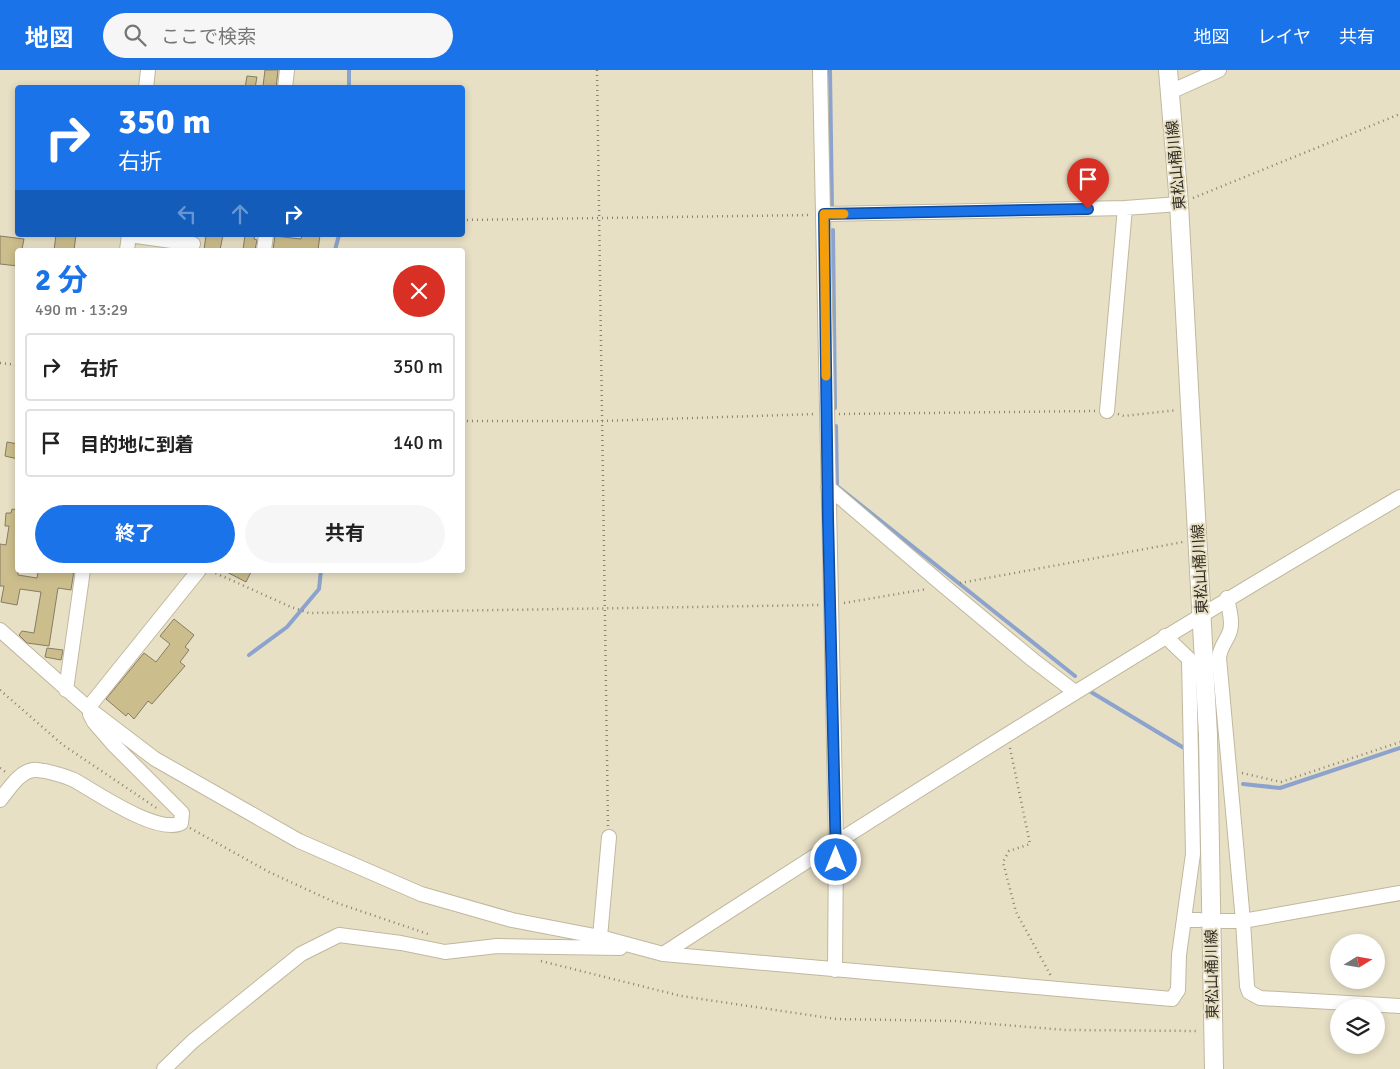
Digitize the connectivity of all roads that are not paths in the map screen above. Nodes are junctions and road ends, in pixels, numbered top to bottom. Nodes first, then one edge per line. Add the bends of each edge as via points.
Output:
1 (148, 70) edge
2 (287, 70) edge
3 (820, 70) edge
4 (1168, 70) edge
5 (1219, 70) edge
6 (146, 85) edge
7 (285, 85) edge
8 (1170, 92) junction
9 (1179, 204) junction
10 (1125, 208) junction
11 (824, 214) junction
12 (143, 237) edge
13 (193, 244) dead end
14 (1107, 411) road end
15 (828, 486) junction
16 (1400, 497) edge
17 (83, 573) edge
18 (197, 573) edge
19 (1227, 598) junction
20 (1202, 614) junction
21 (0, 630) edge
22 (1165, 636) junction
23 (66, 690) junction
24 (1075, 692) junction
25 (88, 708) junction
26 (0, 800) edge
27 (609, 837) road end
28 (836, 842) junction
29 (1400, 893) edge
30 (1184, 920) junction
31 (1200, 920) dead end
32 (1222, 921) dead end
33 (1243, 921) junction
34 (600, 938) junction
35 (641, 948) junction
36 (663, 954) junction
37 (835, 970) junction
38 (1400, 1006) edge
39 (164, 1069) edge
40 (1214, 1069) edge

1 - 6 street
2 - 7 street
3 - 11 street
4 - 8 main road, 東松山桶川線
5 - 8 street
8 - 9 main road, 東松山桶川線
9 - 10 street
9 - 20 main road, 東松山桶川線
10 - 11 street
10 - 14 street
11 - 15 street
12 - 13 street
15 - 24 street
15 - 28 street
16 - 19 street
17 - 23 street
18 - 25 street
19 - 20 street
19 - 33 street via 1231,628 1221,646 1219,658
20 - 22 street
20 - 40 main road, 東松山桶川線 via 1208,735
21 - 23 street
22 - 24 street
22 - 30 street via 1189,659 1193,854
23 - 25 street
24 - 28 street
25 - 26 street via 94,722 113,744 182,813 181,823 169,826 136,815 72,779 34,769 21,775
25 - 34 street via 155,759 299,841 421,894 512,920
27 - 34 street
28 - 36 street
28 - 37 street
29 - 33 street
30 - 31 street
30 - 37 street via 1178,990 1172,999
32 - 33 street
33 - 38 street via 1246,986 1253,996
34 - 35 street
35 - 36 street
35 - 39 street via 497,946 446,952 339,935 301,954 278,971
36 - 37 street

